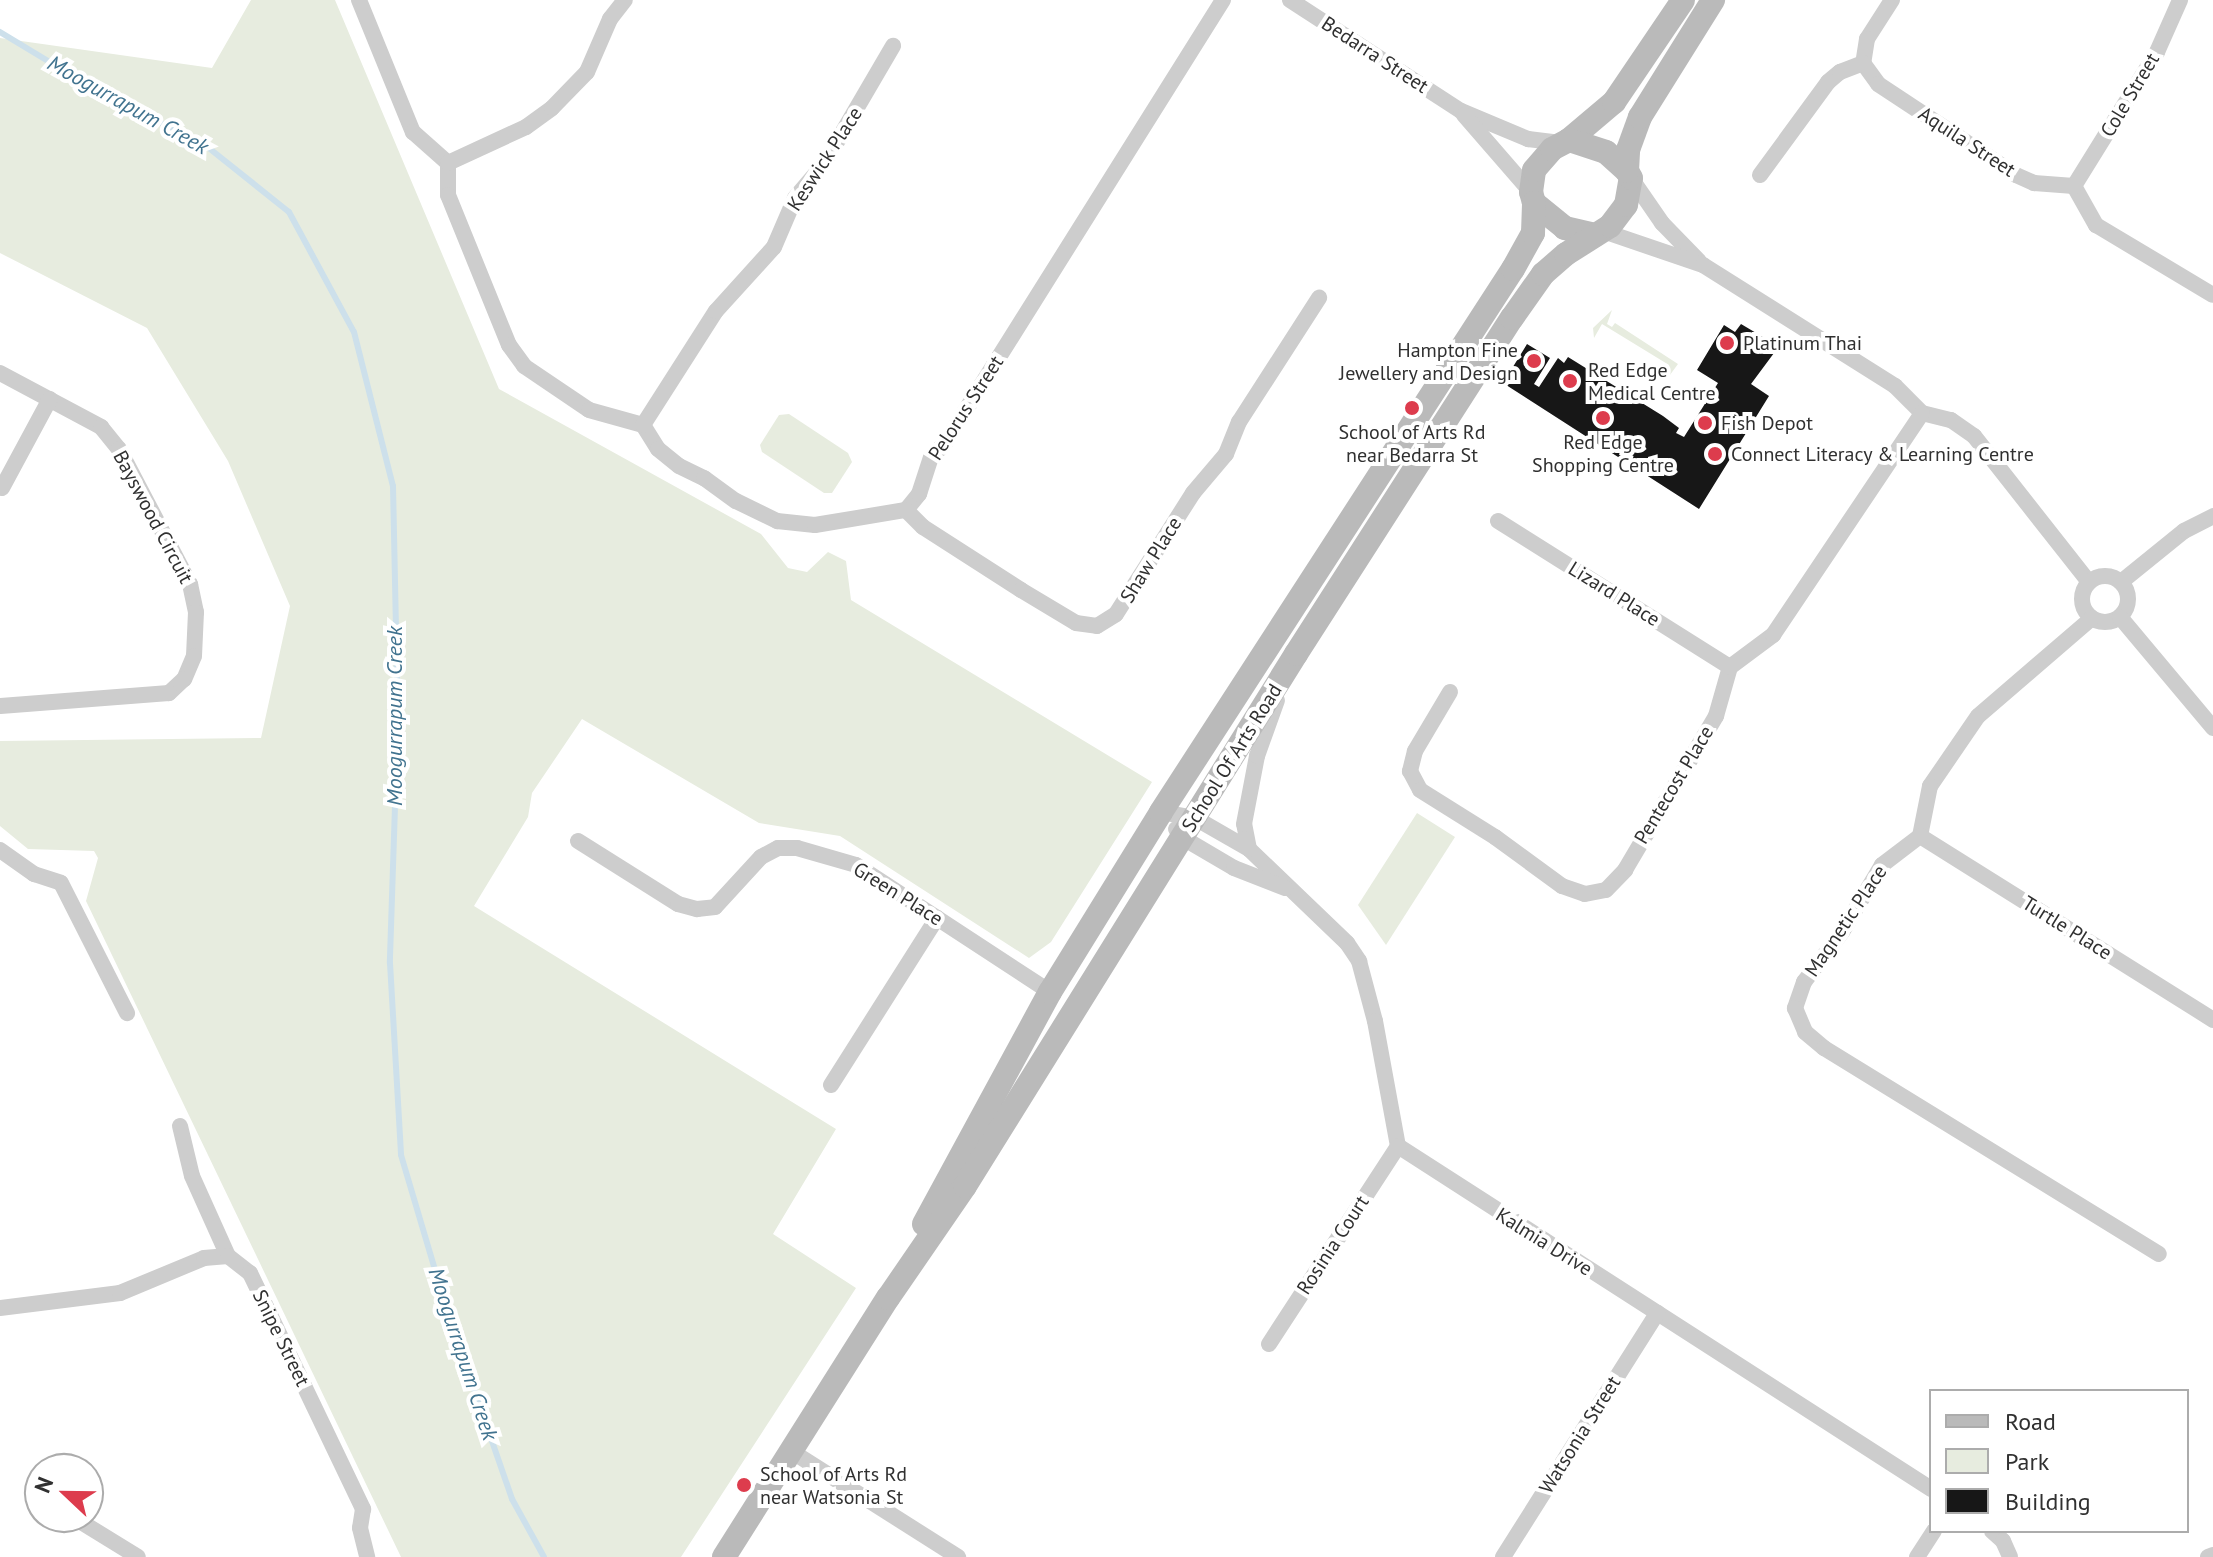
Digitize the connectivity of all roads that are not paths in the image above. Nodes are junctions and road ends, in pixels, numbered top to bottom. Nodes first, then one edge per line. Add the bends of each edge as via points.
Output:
1 (359, 0) edge
2 (625, 0) edge
3 (1223, 0) edge
4 (1290, 0) edge
5 (1683, 0) edge
6 (1713, 0) edge
7 (1892, 0) edge
8 (2180, 0) edge
9 (893, 46) dead end
10 (1863, 63) junction
11 (1461, 111) junction
12 (1566, 141) junction
13 (448, 163) junction
14 (1629, 174) junction
15 (1760, 175) dead end
16 (2074, 186) junction
17 (1533, 198) junction
18 (1599, 233) junction
19 (1703, 265) junction
20 (2213, 295) edge
21 (1319, 298) dead end
22 (0, 373) edge
23 (50, 399) junction
24 (1922, 413) junction
25 (643, 425) junction
26 (2, 488) edge
27 (906, 510) junction
28 (2213, 516) edge
29 (1498, 521) dead end
30 (2089, 582) junction
31 (2121, 582) junction
32 (2120, 617) junction
33 (2092, 618) junction
34 (1296, 654) junction
35 (1730, 667) junction
36 (1450, 692) dead end
37 (0, 706) edge
38 (2213, 728) edge
39 (1161, 812) junction
40 (1189, 828) junction
41 (1920, 836) junction
42 (578, 841) dead end
43 (1249, 849) junction
44 (0, 850) edge
45 (1293, 892) junction
46 (937, 918) junction
47 (1050, 992) junction
48 (127, 1013) dead end
49 (2213, 1020) edge
50 (831, 1085) dead end
51 (180, 1126) dead end
52 (1398, 1146) junction
53 (2159, 1254) dead end
54 (228, 1256) junction
55 (888, 1298) junction
56 (0, 1308) edge
57 (1657, 1313) junction
58 (1269, 1344) dead end
59 (791, 1451) junction
60 (1929, 1488) edge
61 (99, 1533) edge
62 (1933, 1533) edge
63 (1994, 1533) edge
64 (362, 1556) edge
65 (138, 1557) edge
66 (724, 1557) edge
67 (958, 1557) edge
68 (1503, 1557) edge
69 (1917, 1557) edge
70 (2010, 1557) edge

1 - 13 street via 413,132
2 - 13 street via 610,19 587,72 552,108 526,127
3 - 27 street, Pelorus Street via 931,458 919,494
4 - 11 street, Bedarra Street
5 - 12 street via 1614,102
6 - 14 street via 1636,124 1628,150
7 - 10 street via 1867,39
8 - 16 street, Cole Street via 2157,52
9 - 25 street, Keswick Place via 824,164 795,198 774,247 716,311
10 - 15 street via 1828,82
10 - 16 street, Aquila Street via 1878,84 2016,175 2034,183
11 - 12 street, Bedarra Street via 1528,139
11 - 17 street, Bedarra Street
12 - 14 street via 1606,152
12 - 17 street via 1540,160
13 - 25 street via 448,195 509,345 524,366 589,410
14 - 18 street via 1626,205
14 - 19 street via 1662,223
16 - 20 street via 2096,225
17 - 18 street via 1565,228
17 - 39 street, School Of Arts Road via 1533,233 1505,281
18 - 19 street
18 - 34 street, School Of Arts Road via 1543,274
19 - 24 street via 1895,386
21 - 27 street, Shaw Place via 1239,422 1226,454 1193,493 1116,614 1097,626 1076,623 1021,590 923,527
22 - 23 street, Bayswood Circuit
23 - 26 street
23 - 37 street, Bayswood Circuit via 101,427 119,449 190,584 196,612 194,656 184,679 169,693
24 - 30 street via 1951,420 1974,436
24 - 35 street via 1773,635
25 - 27 street via 658,449 679,466 777,521 815,525
28 - 31 street via 2184,531
29 - 35 street, Lizard Place
30 - 31 street via 2109,576
30 - 33 street via 2081,595
31 - 32 street via 2128,600
32 - 33 street via 2108,622
32 - 38 street
33 - 41 street via 1978,716 1930,786
34 - 40 street, School Of Arts Road
34 - 43 street via 1257,756 1244,824
35 - 36 street, Pentecost Place via 1716,716 1625,870 1606,890 1585,894 1562,886 1420,790 1410,771 1415,751
39 - 40 street
39 - 47 street, School Of Arts Road
40 - 43 street
40 - 45 street via 1234,868
40 - 55 street, School Of Arts Road via 965,1186
41 - 49 street, Turtle Place
41 - 53 street, Magnetic Place via 1882,865 1804,982 1795,1008 1805,1032
42 - 46 street, Green Place via 678,904 697,909 715,907 761,857 778,848 797,848 856,865
43 - 45 street
44 - 48 street via 34,874 61,883
45 - 52 street via 1323,916 1359,961
46 - 47 street, Green Place
46 - 50 street
47 - 55 street, School Of Arts Road via 947,1178
51 - 54 street via 192,1176
52 - 57 street, Kalmia Drive
52 - 58 street, Rosinia Court
54 - 56 street via 204,1258 120,1293
54 - 64 street, Snipe Street via 250,1273 363,1509
55 - 59 street, School Of Arts Road
57 - 60 street, Kalmia Drive
57 - 68 street, Watsonia Street
59 - 66 street, School Of Arts Road
59 - 67 street
61 - 65 street
62 - 69 street
63 - 70 street

